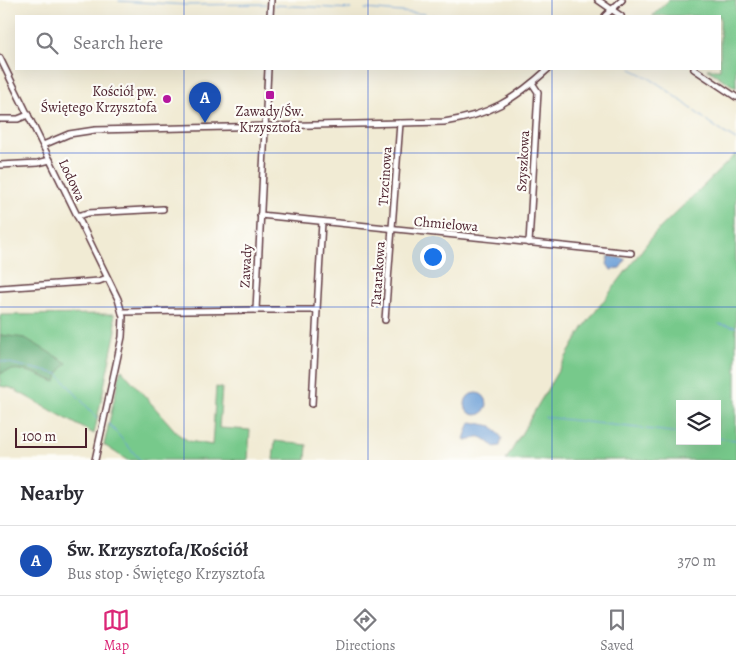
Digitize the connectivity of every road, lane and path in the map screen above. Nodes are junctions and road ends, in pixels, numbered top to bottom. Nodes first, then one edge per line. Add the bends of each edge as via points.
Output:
1 (271, 0) edge
2 (598, 0) edge
3 (622, 0) edge
4 (611, 10) junction
5 (270, 15) edge
6 (606, 15) edge
7 (619, 15) edge
8 (0, 58) edge
9 (268, 70) edge
10 (547, 70) edge
11 (696, 70) edge
12 (532, 83) junction
13 (736, 97) edge
14 (28, 115) junction
15 (0, 118) edge
16 (400, 123) junction
17 (264, 126) junction
18 (43, 145) junction
19 (50, 160) junction
20 (0, 165) edge
21 (163, 209) dead end
22 (76, 216) junction
23 (260, 216) junction
24 (322, 222) junction
25 (392, 230) junction
26 (529, 243) junction
27 (631, 253) dead end
28 (108, 278) junction
29 (0, 288) edge
30 (256, 310) junction
31 (317, 310) junction
32 (122, 312) junction
33 (385, 320) dead end
34 (312, 404) dead end
35 (95, 460) edge

1 - 5 street
2 - 4 street
3 - 4 street
4 - 6 street
4 - 7 street
8 - 14 street, Lodowa
9 - 17 street, Zawady
10 - 12 street
11 - 13 street
12 - 16 street via 510,101 478,116 444,122
12 - 26 street, Szyszkowa via 538,92
14 - 15 street via 18,119
14 - 18 street, Lodowa
16 - 17 street
16 - 25 street, Trzcinowa
17 - 18 street via 95,130 69,134
17 - 23 street, Zawady
18 - 19 street, Lodowa
19 - 20 street
19 - 22 street, Lodowa
21 - 22 street
22 - 28 street, Lodowa
23 - 24 street, Chmielowa
23 - 30 street, Zawady
24 - 25 street, Chmielowa
24 - 31 street
25 - 26 street, Chmielowa
25 - 33 street, Tatarakowa
26 - 27 street, Chmielowa
28 - 29 street
28 - 32 street, Lodowa
30 - 31 street
30 - 32 street
31 - 34 street
32 - 35 street via 122,337

